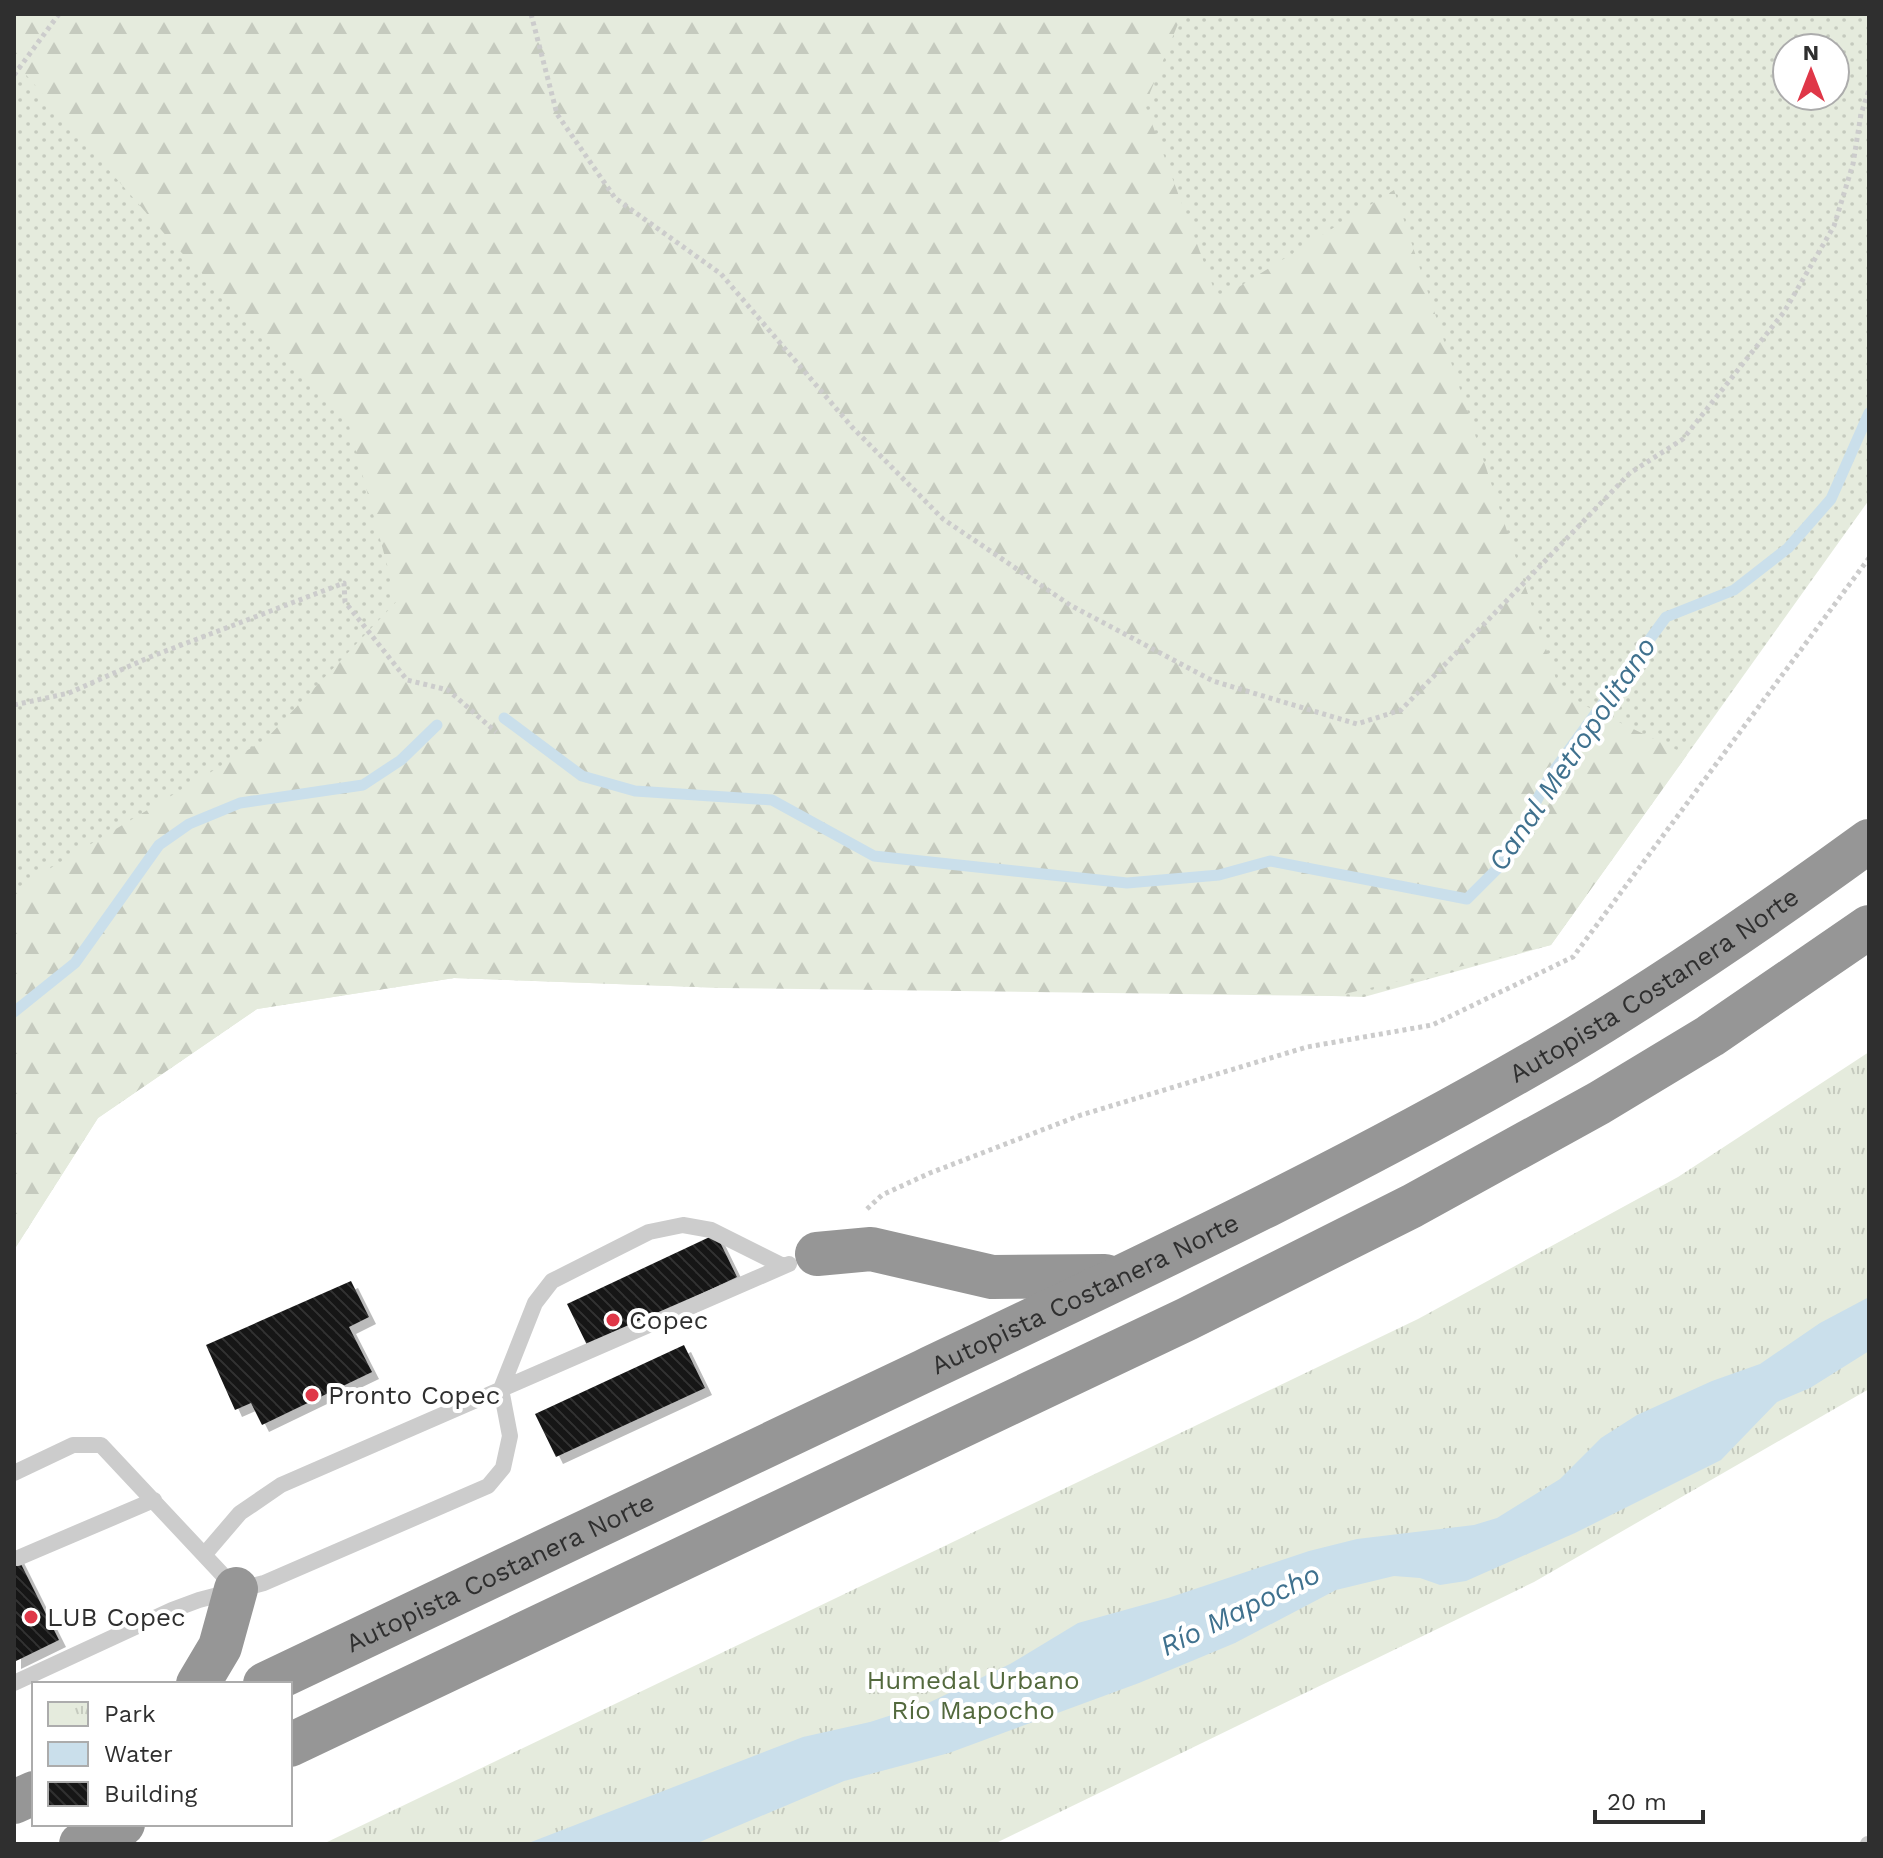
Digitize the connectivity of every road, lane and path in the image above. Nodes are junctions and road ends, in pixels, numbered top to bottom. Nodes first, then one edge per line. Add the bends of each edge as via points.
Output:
1 (59, 14) edge
2 (531, 14) edge
3 (14, 75) edge
4 (1869, 90) edge
5 (1869, 558) edge
6 (14, 705) edge
7 (496, 732) dead end
8 (1869, 841) edge
9 (1869, 927) edge
10 (800, 1260) junction
11 (1127, 1275) junction
12 (501, 1389) junction
13 (14, 1473) edge
14 (154, 1500) junction
15 (204, 1555) junction
16 (18, 1558) dead end
17 (236, 1589) junction
18 (199, 1682) edge
19 (269, 1682) edge
20 (14, 1683) edge
21 (292, 1744) edge
22 (119, 1826) edge
23 (81, 1844) edge

1 - 3 path
2 - 4 path via 557,114 615,198 721,274 852,427 943,519 1070,605 1213,681 1357,724 1401,710 1630,473 1683,439 1784,312 1834,226
5 - 10 path via 1573,957 1432,1025 1307,1047 1081,1115 930,1173 882,1195
6 - 7 path via 69,693 344,583 345,602 407,680 448,690
8 - 11 highway, Autopista Costanera Norte via 1745,931 1565,1044 1343,1166
9 - 21 highway via 1685,1051 1412,1206 1173,1326
10 - 11 highway via 871,1249 992,1277
10 - 12 lane
10 - 12 lane via 697,1226 649,1232 562,1274 544,1290
11 - 19 highway, Autopista Costanera Norte
12 - 15 lane via 281,1485 240,1513
12 - 17 lane via 510,1436 503,1468 488,1486 264,1583
13 - 14 lane via 73,1445 93,1443 107,1449
14 - 15 lane
14 - 16 lane
15 - 17 lane
17 - 18 highway via 220,1647
17 - 20 lane via 172,1610
22 - 23 highway

